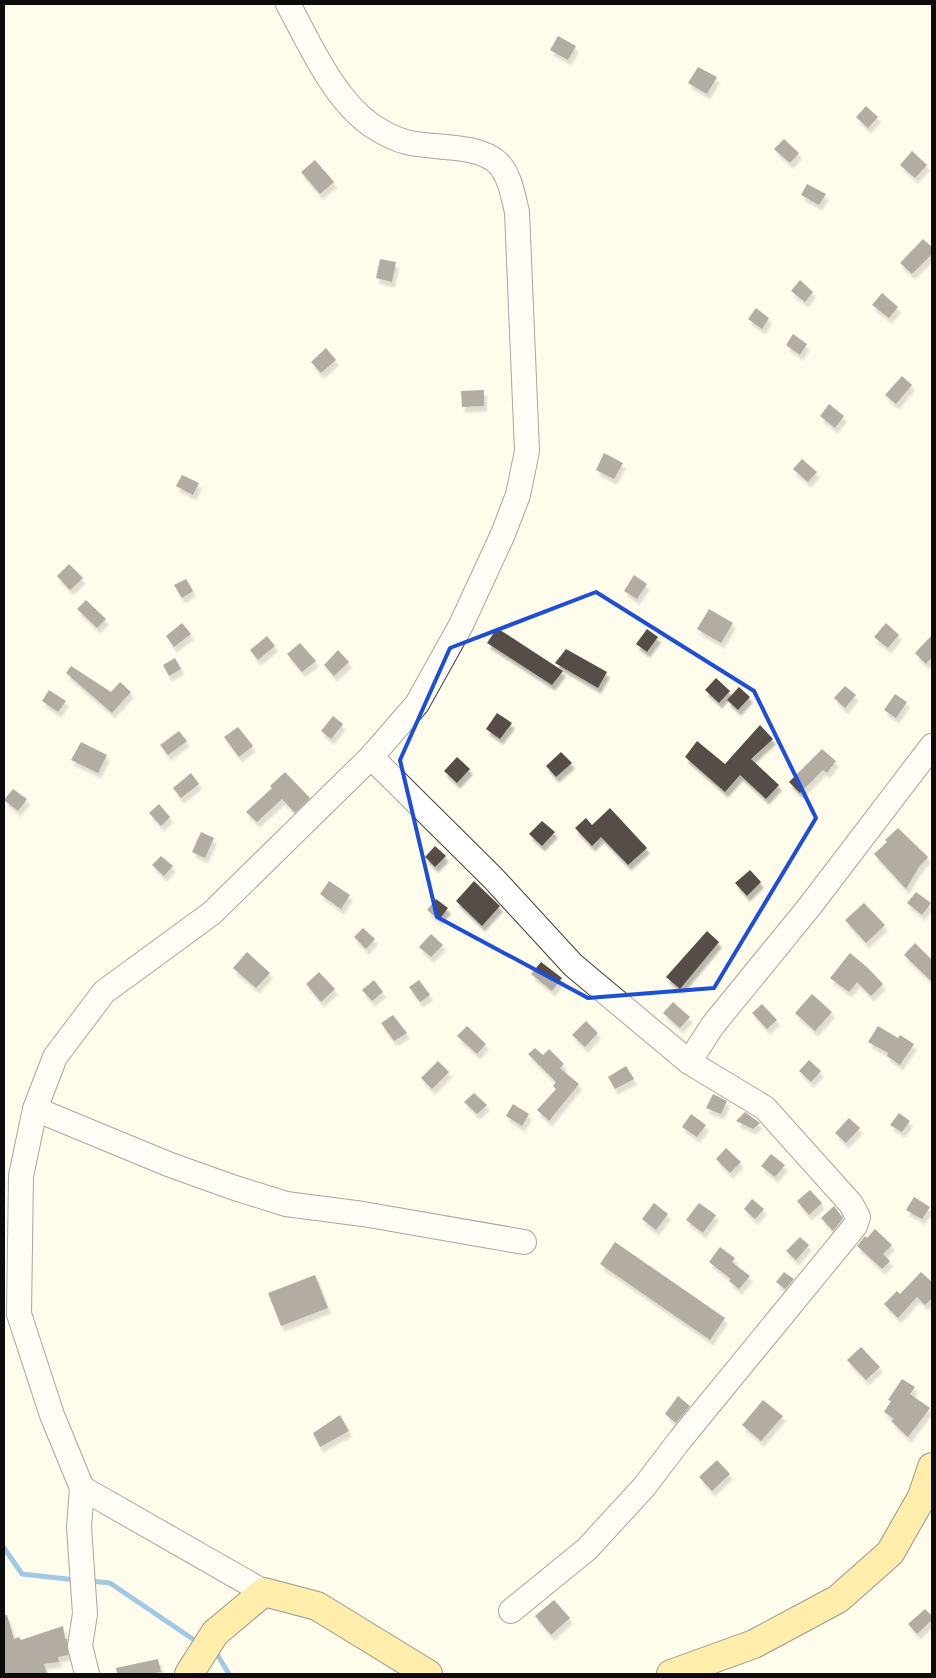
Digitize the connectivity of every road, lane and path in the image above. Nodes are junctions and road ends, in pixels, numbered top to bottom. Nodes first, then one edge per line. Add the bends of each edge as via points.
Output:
1 (288, 4) edge
2 (932, 746) edge
3 (371, 757) junction
4 (689, 1062) junction
5 (35, 1109) junction
6 (524, 1242) dead end
7 (4, 1295) edge
8 (19, 1314) junction
9 (932, 1468) edge
10 (82, 1488) junction
11 (264, 1592) junction
12 (511, 1611) dead end
13 (191, 1670) edge
14 (87, 1674) edge
15 (428, 1674) edge
16 (671, 1674) edge

1 - 3 street via 334,88 371,125 405,142 466,149 498,163 510,184 516,212 527,450 518,495 461,625 417,704
2 - 4 street via 810,906 713,1025
3 - 4 street via 493,878 573,965
3 - 5 street via 212,913 104,992 55,1057
4 - 12 street via 765,1108 851,1204 858,1217 856,1226 644,1487 586,1549
5 - 6 street via 168,1164 286,1204
5 - 8 street via 21,1176
7 - 8 street
8 - 10 street via 52,1415
9 - 16 main road via 922,1497 890,1553 838,1599 754,1644
10 - 11 street
10 - 14 street via 79,1527 85,1614 80,1646
11 - 13 main road via 215,1633
11 - 15 main road via 318,1606

